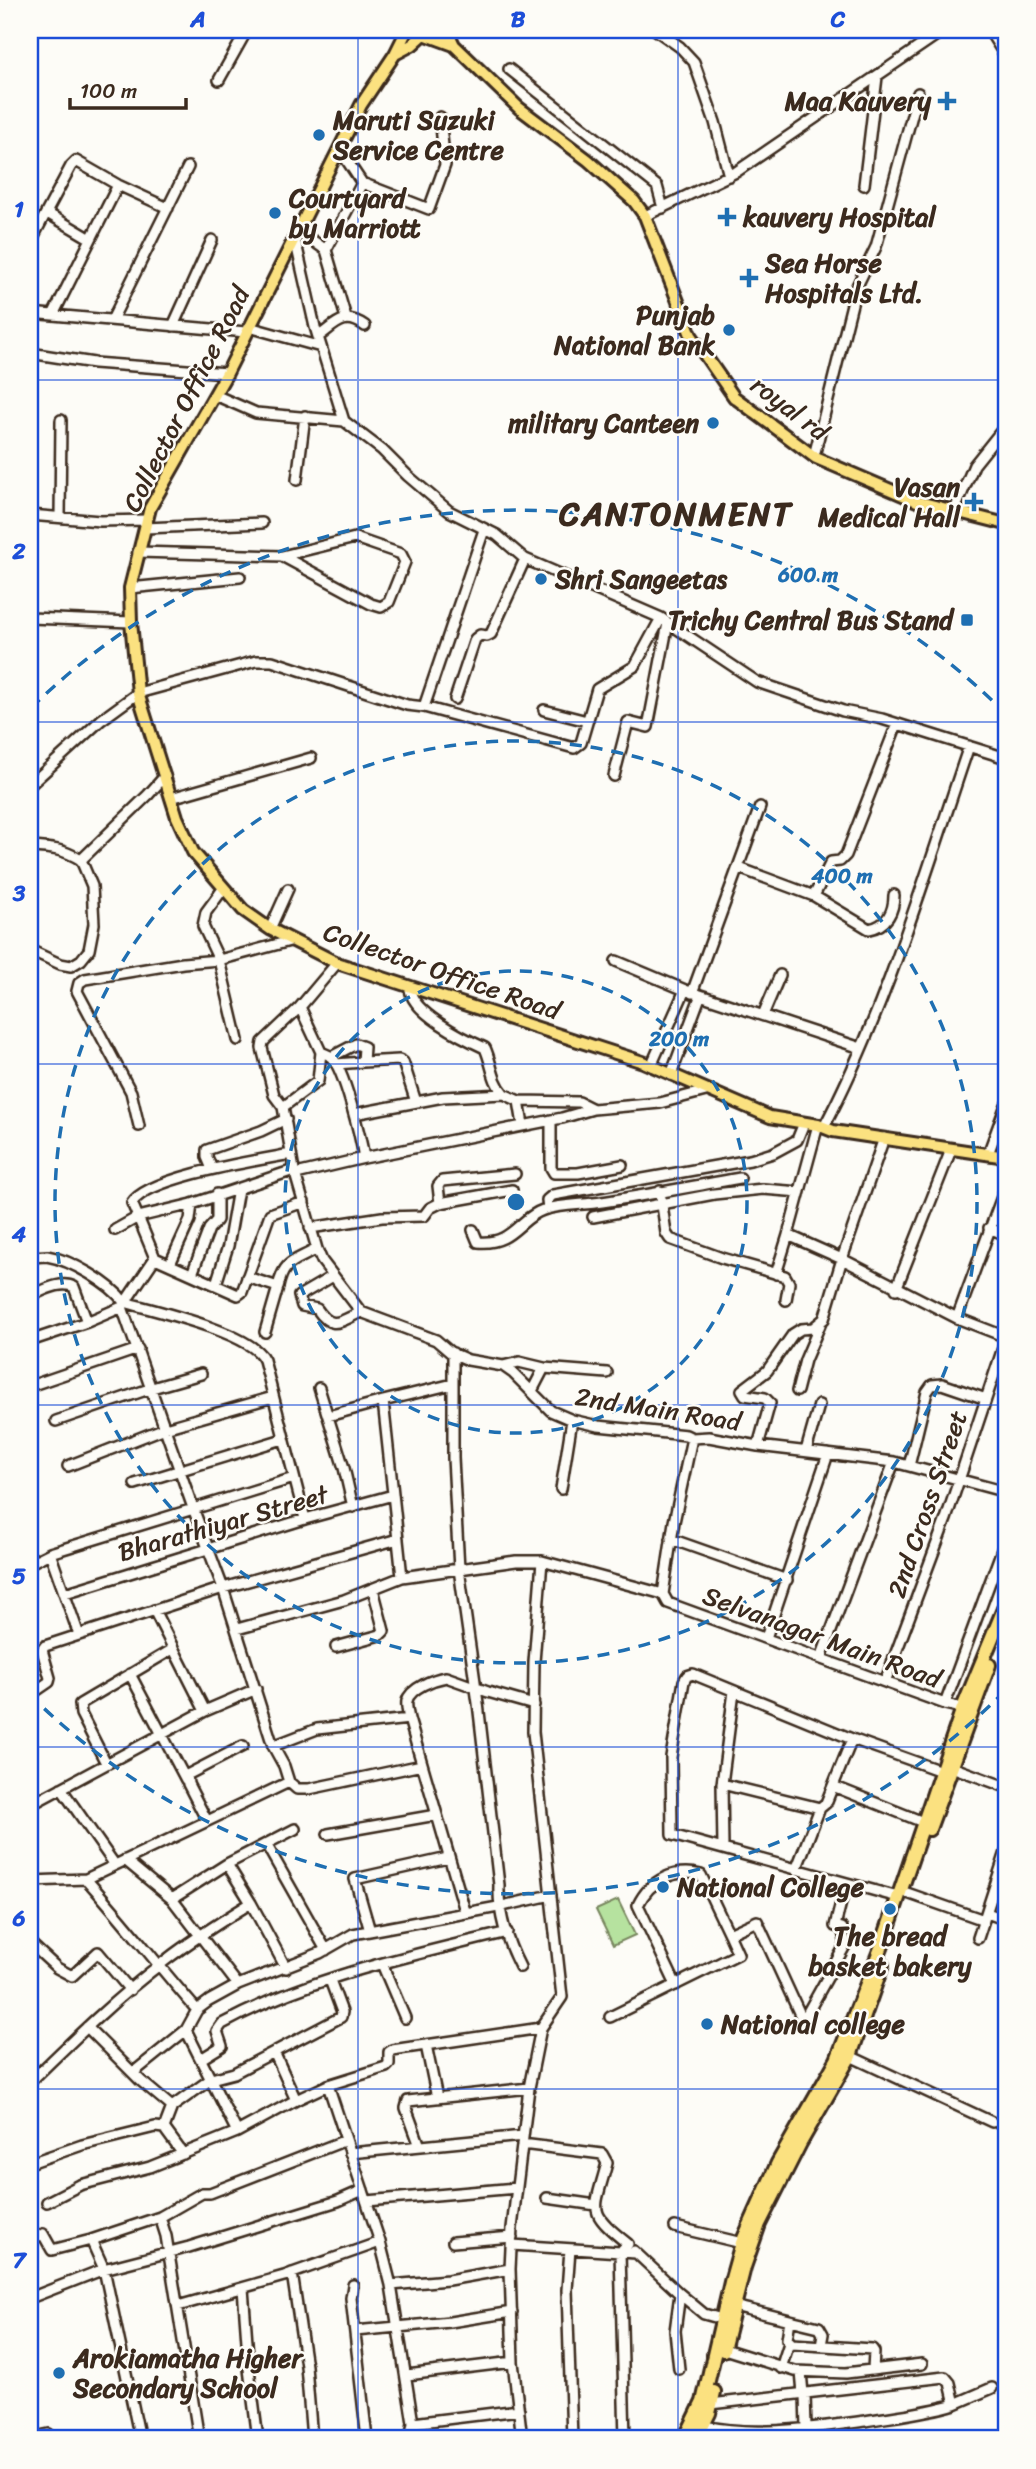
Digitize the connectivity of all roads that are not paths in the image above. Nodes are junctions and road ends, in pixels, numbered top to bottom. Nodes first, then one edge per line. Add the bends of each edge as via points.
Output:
1 (247, 30) edge
2 (407, 30) edge
3 (437, 30) edge
4 (447, 30) edge
5 (656, 30) edge
6 (944, 30) edge
7 (989, 30) edge
8 (420, 32) edge
9 (454, 45) junction
10 (395, 54) junction
11 (1006, 57) edge
12 (509, 69) dead end
13 (877, 77) junction
14 (219, 80) dead end
15 (918, 93) dead end
16 (440, 117) dead end
17 (338, 154) junction
18 (188, 167) dead end
19 (729, 176) junction
20 (362, 183) junction
21 (117, 185) junction
22 (864, 185) dead end
23 (168, 208) junction
24 (663, 208) junction
25 (47, 213) junction
26 (645, 216) junction
27 (297, 235) junction
28 (91, 239) junction
29 (212, 240) dead end
30 (30, 243) edge
31 (326, 250) junction
32 (30, 313) edge
33 (52, 315) junction
34 (346, 318) junction
35 (112, 320) junction
36 (173, 326) junction
37 (365, 326) dead end
38 (247, 330) junction
39 (319, 342) junction
40 (30, 353) edge
41 (227, 373) junction
42 (215, 394) junction
43 (305, 416) junction
44 (61, 419) dead end
45 (344, 421) junction
46 (1006, 425) edge
47 (814, 457) junction
48 (297, 480) dead end
49 (954, 512) junction
50 (30, 515) edge
51 (60, 517) junction
52 (262, 523) dead end
53 (146, 524) junction
54 (1006, 524) edge
55 (484, 530) junction
56 (138, 552) junction
57 (282, 556) junction
58 (525, 559) junction
59 (240, 577) dead end
60 (130, 588) junction
61 (30, 618) edge
62 (665, 621) junction
63 (131, 622) junction
64 (138, 693) junction
65 (455, 699) dead end
66 (424, 707) junction
67 (544, 710) dead end
68 (587, 721) junction
69 (897, 724) junction
70 (969, 746) junction
71 (311, 758) dead end
72 (1006, 758) edge
73 (164, 776) junction
74 (614, 776) dead end
75 (30, 785) edge
76 (171, 798) junction
77 (760, 807) dead end
78 (30, 847) edge
79 (81, 860) junction
80 (739, 868) junction
81 (223, 889) junction
82 (288, 889) dead end
83 (894, 895) dead end
84 (814, 896) junction
85 (270, 929) junction
86 (290, 941) junction
87 (30, 950) edge
88 (219, 960) junction
89 (616, 961) dead end
90 (337, 963) junction
91 (780, 975) dead end
92 (410, 988) junction
93 (693, 993) junction
94 (300, 1007) junction
95 (763, 1015) junction
96 (238, 1040) dead end
97 (861, 1048) junction
98 (321, 1052) junction
99 (333, 1061) junction
100 (363, 1062) junction
101 (651, 1066) junction
102 (671, 1075) junction
103 (706, 1091) junction
104 (504, 1094) junction
105 (519, 1101) junction
106 (416, 1102) junction
107 (1006, 1105) edge
108 (283, 1107) junction
109 (593, 1109) junction
110 (354, 1114) junction
111 (286, 1119) junction
112 (551, 1119) junction
113 (804, 1123) junction
114 (523, 1125) junction
115 (139, 1126) dead end
116 (821, 1126) junction
117 (884, 1138) junction
118 (951, 1150) junction
119 (290, 1154) junction
120 (988, 1154) junction
121 (1006, 1157) edge
122 (364, 1158) junction
123 (622, 1165) dead end
124 (212, 1169) junction
125 (295, 1172) junction
126 (515, 1174) dead end
127 (740, 1178) dead end
128 (1006, 1186) edge
129 (238, 1189) junction
130 (512, 1190) dead end
131 (660, 1191) junction
132 (800, 1192) junction
133 (217, 1194) junction
134 (304, 1202) junction
135 (440, 1203) junction
136 (192, 1204) junction
137 (662, 1205) junction
138 (548, 1209) junction
139 (138, 1217) junction
140 (593, 1217) dead end
141 (310, 1228) junction
142 (989, 1228) junction
143 (116, 1230) dead end
144 (473, 1230) dead end
145 (1006, 1234) edge
146 (788, 1235) junction
147 (317, 1249) junction
148 (30, 1257) edge
149 (155, 1258) junction
150 (842, 1259) junction
151 (170, 1264) junction
152 (78, 1268) junction
153 (192, 1274) junction
154 (776, 1274) junction
155 (333, 1276) junction
156 (247, 1277) junction
157 (69, 1284) junction
158 (216, 1284) junction
159 (278, 1287) junction
160 (896, 1289) junction
161 (30, 1296) edge
162 (786, 1300) dead end
163 (123, 1304) junction
164 (361, 1312) junction
165 (957, 1318) junction
166 (87, 1322) junction
167 (820, 1324) junction
168 (265, 1332) dead end
169 (1006, 1338) edge
170 (30, 1341) edge
171 (138, 1349) junction
172 (453, 1353) junction
173 (503, 1366) junction
174 (544, 1368) junction
175 (607, 1373) dead end
176 (201, 1374) dead end
177 (453, 1384) junction
178 (30, 1386) edge
179 (152, 1388) junction
180 (319, 1388) dead end
181 (531, 1391) junction
182 (797, 1391) dead end
183 (273, 1397) junction
184 (986, 1399) junction
185 (383, 1401) junction
186 (819, 1405) dead end
187 (328, 1416) junction
188 (572, 1420) junction
189 (56, 1421) dead end
190 (166, 1428) junction
191 (692, 1438) junction
192 (283, 1439) junction
193 (758, 1446) junction
194 (806, 1451) junction
195 (828, 1454) junction
196 (894, 1462) junction
197 (68, 1466) dead end
198 (908, 1466) junction
199 (179, 1469) junction
200 (294, 1478) junction
201 (958, 1479) junction
202 (135, 1484) dead end
203 (561, 1489) dead end
204 (1006, 1492) edge
205 (393, 1495) junction
206 (353, 1507) junction
207 (192, 1508) junction
208 (305, 1519) junction
209 (398, 1539) junction
210 (671, 1539) junction
211 (1006, 1539) edge
212 (207, 1548) junction
213 (50, 1553) junction
214 (542, 1560) junction
215 (30, 1563) edge
216 (459, 1569) junction
217 (402, 1577) junction
218 (787, 1580) junction
219 (223, 1588) junction
220 (373, 1589) junction
221 (65, 1592) junction
222 (663, 1594) junction
223 (1006, 1604) edge
224 (154, 1610) junction
225 (1006, 1619) edge
226 (237, 1629) junction
227 (79, 1634) junction
228 (766, 1638) junction
229 (336, 1647) dead end
230 (173, 1649) junction
231 (821, 1658) junction
232 (130, 1674) junction
233 (885, 1682) junction
234 (475, 1686) junction
235 (256, 1689) junction
236 (734, 1691) junction
237 (30, 1695) edge
238 (945, 1704) junction
239 (534, 1705) junction
240 (968, 1710) junction
241 (205, 1711) junction
242 (409, 1719) junction
243 (161, 1734) junction
244 (852, 1739) junction
245 (243, 1746) dead end
246 (273, 1746) junction
247 (106, 1763) junction
248 (422, 1765) junction
249 (945, 1767) junction
250 (186, 1780) junction
251 (289, 1782) junction
252 (722, 1784) junction
253 (833, 1786) junction
254 (1006, 1787) edge
255 (61, 1788) junction
256 (30, 1805) edge
257 (820, 1808) junction
258 (436, 1815) junction
259 (207, 1821) junction
260 (923, 1822) junction
261 (295, 1829) dead end
262 (328, 1834) dead end
263 (266, 1844) junction
264 (723, 1849) junction
265 (1006, 1852) edge
266 (448, 1858) junction
267 (125, 1860) junction
268 (227, 1864) junction
269 (115, 1865) junction
270 (796, 1870) junction
271 (86, 1879) junction
272 (30, 1881) edge
273 (846, 1883) junction
274 (551, 1895) junction
275 (902, 1895) junction
276 (172, 1899) junction
277 (251, 1903) junction
278 (498, 1907) junction
279 (465, 1912) junction
280 (986, 1916) junction
281 (1006, 1920) edge
282 (370, 1931) junction
283 (507, 1932) junction
284 (729, 1934) junction
285 (200, 1935) junction
286 (978, 1938) dead end
287 (30, 1943) edge
288 (326, 1950) junction
289 (881, 1958) junction
290 (382, 1964) junction
291 (159, 1966) junction
292 (520, 1967) dead end
293 (286, 1968) junction
294 (330, 1980) junction
295 (238, 1985) junction
296 (676, 1985) junction
297 (130, 1990) junction
298 (197, 2010) junction
299 (610, 2017) dead end
300 (405, 2018) dead end
301 (88, 2027) junction
302 (541, 2028) junction
303 (186, 2030) junction
304 (426, 2045) junction
305 (274, 2052) junction
306 (850, 2056) junction
307 (201, 2059) junction
308 (134, 2072) junction
309 (211, 2079) junction
310 (30, 2082) edge
311 (328, 2085) junction
312 (529, 2088) junction
313 (437, 2098) junction
314 (296, 2100) junction
315 (818, 2101) junction
316 (172, 2107) junction
317 (992, 2122) dead end
318 (164, 2128) junction
319 (237, 2132) junction
320 (346, 2140) junction
321 (523, 2140) junction
322 (421, 2146) junction
323 (350, 2153) junction
324 (183, 2154) junction
325 (30, 2163) edge
326 (516, 2188) junction
327 (363, 2190) junction
328 (547, 2198) dead end
329 (367, 2201) junction
330 (47, 2202) dead end
331 (596, 2205) junction
332 (160, 2217) junction
333 (675, 2227) dead end
334 (30, 2240) edge
335 (91, 2240) junction
336 (512, 2241) junction
337 (380, 2242) junction
338 (453, 2242) dead end
339 (742, 2243) junction
340 (628, 2244) junction
341 (570, 2249) junction
342 (620, 2252) junction
343 (169, 2253) junction
344 (636, 2253) junction
345 (104, 2269) junction
346 (510, 2270) junction
347 (292, 2273) junction
348 (354, 2285) dead end
349 (391, 2285) junction
350 (243, 2288) junction
351 (680, 2294) junction
352 (30, 2298) edge
353 (178, 2306) junction
354 (734, 2306) junction
355 (512, 2312) junction
356 (722, 2319) junction
357 (790, 2320) junction
358 (398, 2326) junction
359 (355, 2331) junction
360 (789, 2343) junction
361 (821, 2345) junction
362 (720, 2347) junction
363 (513, 2362) junction
364 (922, 2364) dead end
365 (780, 2368) junction
366 (679, 2370) dead end
367 (873, 2370) junction
368 (800, 2372) junction
369 (407, 2375) junction
370 (992, 2388) dead end
371 (804, 2394) junction
372 (711, 2404) junction
373 (955, 2404) junction
374 (519, 2410) junction
375 (413, 2423) junction
376 (704, 2426) junction
377 (806, 2428) junction
378 (49, 2434) dead end
379 (30, 2438) edge
380 (140, 2439) edge
381 (198, 2439) edge
382 (258, 2439) edge
383 (312, 2439) edge
384 (367, 2439) edge
385 (410, 2439) edge
386 (522, 2439) edge
387 (572, 2439) edge
388 (625, 2439) edge
389 (685, 2439) edge
390 (696, 2439) edge

1 - 14 street
2 - 10 main road, Collector Office Road
3 - 8 main road
4 - 9 main road
5 - 19 street via 694,62
6 - 13 street
7 - 11 street
8 - 9 main road
8 - 10 main road via 412,45
9 - 26 main road via 519,108 634,201
10 - 17 main road, Collector Office Road via 361,105
12 - 24 street via 657,186
13 - 19 street
13 - 22 street
15 - 47 street via 876,247 856,288
16 - 20 street via 445,165 429,209
17 - 20 street
17 - 27 main road, Collector Office Road
18 - 23 street
19 - 24 street
20 - 31 street
21 - 23 street
21 - 25 street via 76,162
21 - 28 street
23 - 35 street
24 - 26 street
25 - 28 street
25 - 30 street
26 - 47 main road, royal rd via 691,335 734,397
27 - 31 street
27 - 38 main road, Collector Office Road
27 - 39 street
28 - 33 street
29 - 36 street
31 - 34 street
32 - 33 street
33 - 35 street
34 - 37 street
34 - 39 street
35 - 36 street
36 - 38 street
38 - 39 street
38 - 41 main road, Collector Office Road
39 - 45 street
40 - 41 street
41 - 42 main road, Collector Office Road
42 - 43 street via 256,413
42 - 53 main road, Collector Office Road via 150,508
43 - 45 street
43 - 48 street
44 - 51 street
45 - 55 street via 449,511
46 - 49 street via 974,465
47 - 49 main road, royal rd
49 - 54 main road, royal rd
50 - 51 street
51 - 53 street
52 - 53 street
53 - 56 main road, Collector Office Road
55 - 58 street
55 - 66 street
56 - 57 street
56 - 60 main road, Collector Office Road
57 - 57 street via 381,607 389,602 405,562 401,554 355,538
58 - 62 street
58 - 65 street via 492,634 475,639
59 - 60 street
60 - 63 main road, Collector Office Road
61 - 63 street
62 - 68 street via 635,666 597,689
62 - 69 street via 757,682
62 - 74 street via 648,727 628,722
63 - 64 main road, Collector Office Road
64 - 66 street via 266,660
64 - 73 main road, Collector Office Road
64 - 75 street
66 - 68 street via 574,748 581,743
67 - 68 street
69 - 70 street
69 - 84 street via 846,855 831,862
70 - 72 street
70 - 97 street
71 - 76 street
73 - 76 main road, Collector Office Road
73 - 79 street
76 - 81 main road, Collector Office Road via 192,852
77 - 80 street
78 - 79 street via 53,848
79 - 87 street via 92,886 94,924 89,950 71,966
80 - 84 street
80 - 93 street
81 - 85 main road, Collector Office Road
81 - 88 street via 203,917
82 - 85 street
83 - 84 street via 888,918 869,929
85 - 86 main road, Collector Office Road
86 - 88 street
86 - 90 main road, Collector Office Road
88 - 96 street
88 - 115 street via 79,983 77,990 131,1092
89 - 93 street
90 - 92 main road, Collector Office Road
90 - 94 street
91 - 95 street
92 - 101 main road, Collector Office Road
92 - 104 street via 419,1007 485,1048
93 - 95 street
93 - 101 street
93 - 102 street
94 - 98 street
94 - 108 street via 263,1042 274,1095
95 - 97 street
97 - 116 street via 852,1074
98 - 99 street
98 - 108 street via 318,1080
99 - 100 street
99 - 100 street via 356,1044 363,1047
99 - 110 street
100 - 106 street via 403,1062
101 - 102 main road, Collector Office Road
102 - 103 main road, Collector Office Road
103 - 109 street via 660,1102
103 - 113 main road, Collector Office Road via 770,1117
104 - 105 street
104 - 106 street
105 - 109 street via 579,1102
105 - 114 street
106 - 110 street
107 - 120 street
108 - 111 street
109 - 112 street
110 - 122 street
111 - 119 street
111 - 124 street via 207,1150
112 - 114 street
112 - 123 street via 554,1173
113 - 116 main road, Collector Office Road
113 - 138 street via 797,1140 773,1153 554,1195 547,1200
114 - 122 street
116 - 117 main road, Collector Office Road
116 - 132 street
117 - 118 main road, Collector Office Road
117 - 150 street
118 - 120 main road, Collector Office Road
118 - 160 street
119 - 124 street
119 - 125 street
120 - 121 main road, Collector Office Road
122 - 125 street
124 - 139 street via 136,1196 132,1203
125 - 129 street
125 - 134 street
126 - 135 street via 442,1181 438,1186
127 - 131 street
128 - 142 street
129 - 133 street
129 - 158 street
130 - 135 street
131 - 137 street
131 - 138 street
132 - 137 street via 763,1189
132 - 146 street
133 - 136 street
133 - 153 street via 217,1220
134 - 141 street
134 - 156 street via 270,1213
135 - 141 street via 424,1216
136 - 139 street
136 - 151 street via 190,1220
137 - 140 street
137 - 154 street via 666,1233 673,1241
138 - 144 street via 534,1214 512,1235 488,1242 478,1242
139 - 143 street
139 - 149 street
141 - 147 street
142 - 145 street
142 - 165 street
146 - 150 street
146 - 154 street
147 - 155 street
147 - 159 street via 285,1266
148 - 152 street via 47,1256
149 - 151 street
149 - 163 street
150 - 160 street
150 - 167 street
151 - 153 street
152 - 157 street
152 - 163 street via 118,1293
153 - 158 street
154 - 162 street via 789,1279
155 - 164 street
155 - 164 street via 299,1296 302,1306 317,1309 329,1323
156 - 158 street via 238,1295
156 - 159 street
157 - 161 street
157 - 166 street
159 - 168 street
160 - 165 street
163 - 166 street
163 - 171 street
163 - 183 street via 214,1327 258,1351
164 - 172 street via 436,1340
165 - 169 street
166 - 170 street
167 - 182 street
167 - 193 street via 793,1334 767,1371 741,1390 770,1403
169 - 184 street, 2nd Cross Street
171 - 178 street
171 - 179 street
172 - 173 street
172 - 177 street
173 - 174 street via 519,1362
173 - 181 street, 2nd Main Road
174 - 175 street
174 - 181 street
176 - 179 street
177 - 185 street
177 - 216 street
179 - 189 street
179 - 190 street
180 - 187 street
181 - 188 street, 2nd Main Road via 551,1411
183 - 190 street
183 - 192 street
184 - 198 street via 932,1385
184 - 201 street, 2nd Cross Street
185 - 187 street
185 - 205 street
186 - 194 street
187 - 206 street
188 - 191 street, 2nd Main Road
188 - 203 street
190 - 197 street
190 - 199 street
191 - 193 street, 2nd Main Road
191 - 210 street
192 - 199 street
192 - 200 street
193 - 194 street, 2nd Main Road
194 - 195 street, 2nd Main Road
195 - 196 street, 2nd Main Road
195 - 218 street
196 - 198 street, 2nd Main Road
196 - 231 street
198 - 201 street, 2nd Main Road
199 - 202 street
199 - 207 street
200 - 207 street
200 - 208 street
201 - 204 street, 2nd Main Road
201 - 233 street, 2nd Cross Street
205 - 206 street, Bharathiyar Street
205 - 209 street
206 - 208 street, Bharathiyar Street
207 - 212 street
207 - 213 street
208 - 212 street, Bharathiyar Street
209 - 217 street
209 - 219 street
210 - 218 street
210 - 222 street
211 - 238 street
212 - 219 street
212 - 221 street, Bharathiyar Street
213 - 215 street
213 - 221 street
214 - 216 street, Selvanagar Main Road
214 - 222 street, Selvanagar Main Road
214 - 239 street
216 - 217 street, Selvanagar Main Road
216 - 234 street
217 - 220 street, Selvanagar Main Road
218 - 228 street
219 - 224 street
219 - 226 street
220 - 226 street, Selvanagar Main Road
220 - 229 street via 384,1631
221 - 227 street
222 - 228 street, Selvanagar Main Road via 668,1603
223 - 240 highway
224 - 227 street
224 - 230 street
225 - 240 highway
226 - 235 street
227 - 237 street via 45,1646 49,1682
228 - 231 street, Selvanagar Main Road
230 - 232 street
230 - 241 street
231 - 233 street, Selvanagar Main Road
232 - 243 street
232 - 247 street via 80,1704
233 - 238 street, Selvanagar Main Road
234 - 239 street
234 - 242 street via 446,1677 414,1690 407,1702
234 - 278 street
235 - 241 street
235 - 246 street
236 - 244 street
236 - 252 street
236 - 264 street via 693,1674 687,1676 671,1757 672,1835
238 - 240 street, Selvanagar Main Road
239 - 274 street
240 - 249 highway
241 - 243 street
242 - 246 street via 317,1729
242 - 248 street
243 - 247 street
243 - 250 street
244 - 249 street
244 - 253 street
245 - 250 street via 191,1772
246 - 251 street
247 - 255 street
248 - 251 street via 309,1789 297,1789
248 - 258 street
249 - 254 street
249 - 260 highway
249 - 275 highway
250 - 259 street
251 - 259 street
252 - 257 street
252 - 264 street
253 - 257 street
253 - 260 street
255 - 256 street
255 - 269 street
257 - 270 street
258 - 262 street
258 - 266 street
259 - 267 street
260 - 275 highway
261 - 263 street
263 - 268 street
263 - 288 street
264 - 270 street
265 - 280 street
266 - 279 street
266 - 282 street via 355,1879
267 - 269 street
267 - 276 street
268 - 276 street
268 - 277 street
269 - 271 street
270 - 273 street
271 - 272 street
271 - 291 street
273 - 275 street
273 - 284 street via 835,1926 842,1928 846,1944 803,2021 757,1921
274 - 278 street
274 - 302 street via 562,1997
275 - 280 street
275 - 289 highway
276 - 285 street
277 - 285 street
277 - 293 street
278 - 279 street
278 - 283 street
279 - 282 street
280 - 281 street
280 - 286 street
282 - 288 street via 353,1934
283 - 290 street
283 - 292 street
284 - 296 street via 738,1954
284 - 296 street via 701,1875 674,1873 644,1894 638,1905
285 - 291 street
285 - 295 street
287 - 297 street via 72,1976 98,1952
288 - 293 street
289 - 306 highway
289 - 315 highway
290 - 294 street
290 - 300 street
291 - 297 street
291 - 298 street
293 - 295 street
294 - 305 street via 341,2017
294 - 307 street via 273,1998 222,2024 217,2031 222,2046
295 - 298 street
296 - 299 street
297 - 301 street
298 - 303 street
301 - 308 street
301 - 310 street
302 - 304 street
302 - 312 street
303 - 307 street
303 - 308 street
304 - 311 street via 392,2050 386,2067
304 - 313 street
305 - 309 street via 234,2073
305 - 314 street
306 - 315 highway
306 - 317 street
307 - 309 street
308 - 316 street
309 - 316 street
309 - 319 street
311 - 314 street
311 - 320 street
312 - 313 street
312 - 321 street
313 - 322 street via 406,2104
314 - 319 street
315 - 339 highway via 778,2163
315 - 354 highway via 759,2224
316 - 318 street
318 - 324 street
318 - 325 street via 82,2145
319 - 324 street
320 - 323 street
320 - 332 street via 202,2193
321 - 322 street
321 - 326 street
321 - 331 street via 602,2154 607,2163
322 - 323 street
323 - 327 street
324 - 330 street via 80,2185
326 - 329 street
326 - 336 street
327 - 329 street
327 - 343 street
328 - 331 street
329 - 337 street
331 - 340 street via 603,2224
332 - 335 street
332 - 343 street
333 - 339 street
334 - 335 street via 43,2234 52,2250
335 - 345 street
336 - 338 street
336 - 341 street
336 - 346 street
337 - 347 street
337 - 349 street
339 - 356 highway
340 - 342 street
340 - 344 street
341 - 342 street
341 - 387 street
342 - 344 street
342 - 388 street
343 - 345 street
343 - 353 street
344 - 351 street
345 - 352 street
345 - 380 street
346 - 349 street
346 - 355 street
347 - 350 street
347 - 383 street
348 - 359 street
349 - 358 street
350 - 353 street
350 - 382 street
351 - 356 street via 704,2314
351 - 366 street via 675,2331
353 - 381 street
354 - 357 street
354 - 362 highway
355 - 358 street
355 - 363 street
356 - 362 highway
357 - 360 street
357 - 361 street via 819,2327
358 - 359 street
358 - 369 street
359 - 384 street
360 - 361 street
360 - 365 street
361 - 367 street via 872,2349
362 - 365 street
362 - 372 highway
362 - 389 highway via 703,2402
363 - 369 street
363 - 374 street
364 - 367 street
365 - 368 street
367 - 368 street
368 - 371 street
369 - 375 street
370 - 373 street
371 - 372 street
371 - 373 street via 945,2377
371 - 377 street
372 - 376 highway
373 - 377 street
374 - 375 street
374 - 386 street
375 - 385 street
376 - 377 street via 754,2432
376 - 390 highway
378 - 379 street

